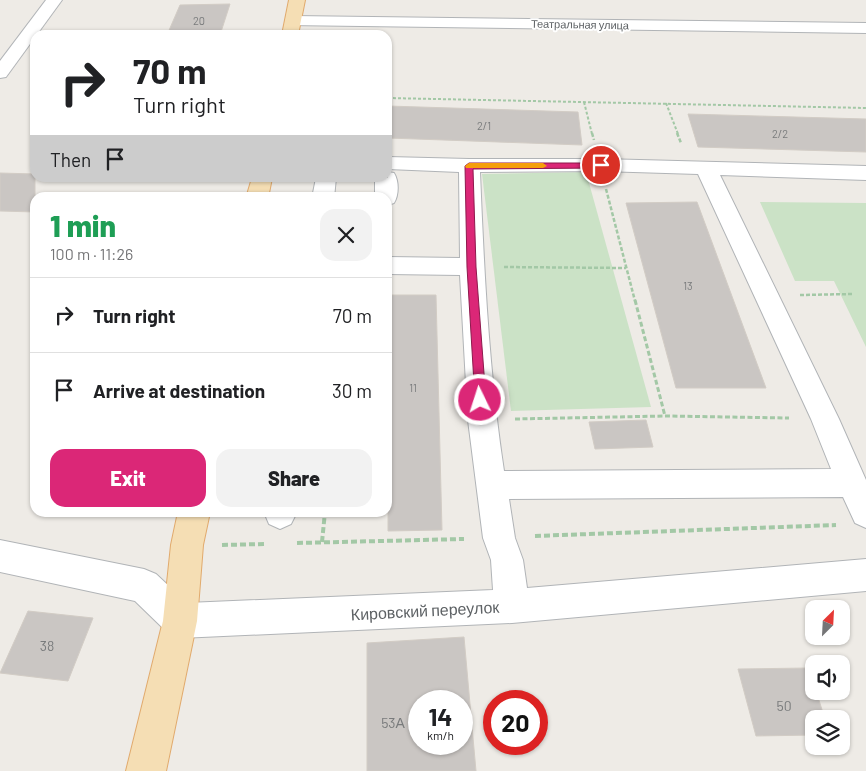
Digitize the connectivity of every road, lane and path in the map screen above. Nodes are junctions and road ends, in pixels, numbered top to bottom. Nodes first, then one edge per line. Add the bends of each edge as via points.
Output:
1 (54, 0) edge
2 (297, 0) edge
3 (292, 28) edge
4 (866, 28) edge
5 (32, 30) edge
6 (30, 32) edge
7 (0, 73) edge
8 (392, 98) edge
9 (584, 102) junction
10 (866, 108) edge
11 (392, 163) edge
12 (601, 165) junction
13 (469, 166) junction
14 (706, 169) junction
15 (866, 173) edge
16 (392, 266) edge
17 (472, 267) junction
18 (626, 268) junction
19 (665, 416) junction
20 (825, 418) junction
21 (482, 420) junction
22 (852, 483) junction
23 (491, 486) junction
24 (866, 513) edge
25 (193, 517) edge
26 (324, 517) edge
27 (322, 542) dead end
28 (0, 556) edge
29 (866, 575) edge
30 (512, 606) junction
31 (180, 621) junction
32 (146, 771) edge

1 - 5 street
2 - 3 main road
3 - 4 street, Театральная улица via 401,15 716,29
6 - 7 street
8 - 9 path
9 - 10 path
9 - 12 path
11 - 13 street
12 - 13 street
12 - 14 street
12 - 18 path
13 - 17 street
14 - 15 street
14 - 20 street
16 - 17 street
17 - 18 path
17 - 21 street
18 - 19 path
19 - 20 path
19 - 21 path
20 - 22 street
21 - 23 street
22 - 23 street
22 - 24 street
23 - 30 street via 499,538 507,560
25 - 31 main road
26 - 27 path
28 - 31 street via 144,586
29 - 30 street, Кировский переулок
30 - 31 street, Кировский переулок
31 - 32 main road

